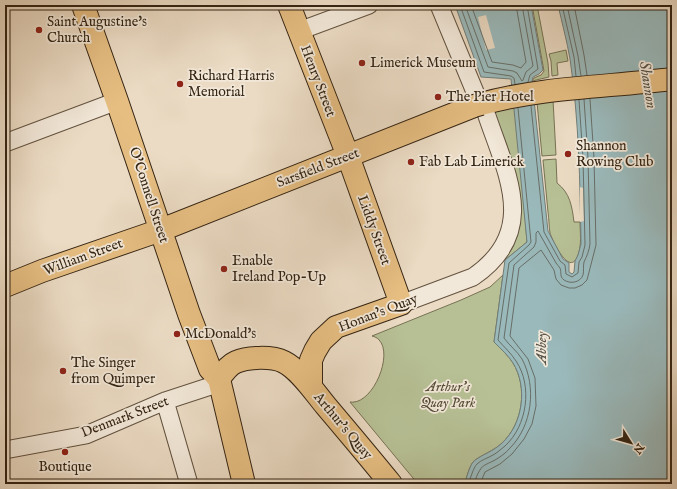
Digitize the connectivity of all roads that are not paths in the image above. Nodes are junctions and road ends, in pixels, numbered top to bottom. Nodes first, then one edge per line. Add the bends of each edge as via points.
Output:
1 (82, 5) edge
2 (289, 5) edge
3 (369, 5) edge
4 (439, 5) edge
5 (299, 32) junction
6 (672, 79) edge
7 (118, 101) junction
8 (479, 105) junction
9 (5, 143) edge
10 (348, 156) junction
11 (161, 230) junction
12 (5, 286) edge
13 (401, 304) junction
14 (219, 381) junction
15 (311, 387) junction
16 (165, 401) junction
17 (5, 450) edge
18 (189, 484) edge
19 (244, 484) edge
20 (391, 484) edge

1 - 7 main road, O'Connell Street
2 - 5 main road, Henry Street
3 - 5 street
4 - 8 street, Honan's Quay
5 - 10 main road, Henry Street
6 - 8 main road, Sarsfield Street, bridge via 543,92
7 - 9 street
7 - 11 main road, O'Connell Street
8 - 10 main road, Sarsfield Street
8 - 13 street, Honan's Quay via 509,181 513,199 513,217 507,239 495,258 473,277
10 - 11 main road, Sarsfield Street
10 - 13 main road, Liddy Street
11 - 12 main road, William Street
11 - 14 main road, O'Connell Street via 208,364
13 - 15 main road, Honan's Quay via 336,327 321,341 311,360
14 - 15 main road via 235,362 251,358 269,358 284,362
14 - 16 street, Denmark Street
14 - 19 main road
15 - 20 main road, Arthur's Quay
16 - 17 street, Denmark Street via 86,435 31,449
16 - 18 street

